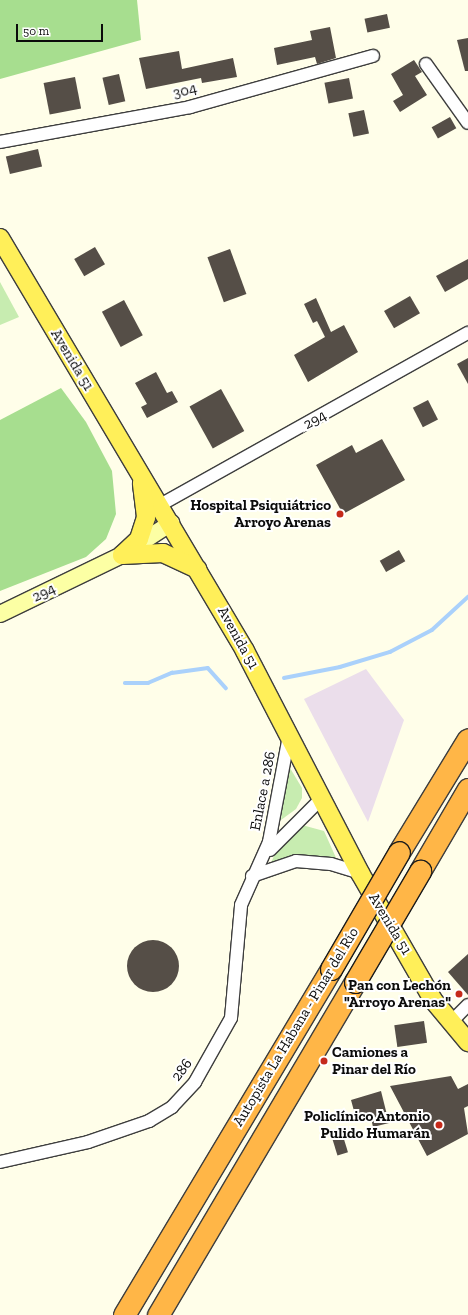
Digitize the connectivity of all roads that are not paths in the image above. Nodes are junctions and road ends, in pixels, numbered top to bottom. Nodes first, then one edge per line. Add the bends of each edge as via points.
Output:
1 (373, 56) dead end
2 (426, 64) dead end
3 (468, 123) edge
4 (0, 142) edge
5 (0, 238) edge
6 (468, 333) edge
7 (138, 469) junction
8 (160, 505) junction
9 (171, 523) junction
10 (122, 555) junction
11 (198, 569) junction
12 (0, 614) edge
13 (290, 733) junction
14 (468, 739) edge
15 (468, 788) edge
16 (321, 799) junction
17 (360, 873) junction
18 (252, 876) junction
19 (329, 973) junction
20 (353, 986) junction
21 (468, 1005) edge
22 (451, 1022) junction
23 (468, 1042) edge
24 (0, 1162) edge
25 (124, 1315) edge
26 (158, 1315) edge

1 - 4 street, 304 via 190,107
2 - 3 street
5 - 7 main road, Avenida 51
6 - 8 street, 294
7 - 8 main road, Avenida 51
7 - 10 main road via 146,498 146,517 139,539
8 - 9 main road, Avenida 51
9 - 10 main road, 294
9 - 11 main road, Avenida 51
10 - 11 main road via 164,553
10 - 12 main road, 294
11 - 13 main road, Avenida 51
13 - 16 main road, Avenida 51
13 - 18 street, Enlace a 286 via 275,821
14 - 19 highway, Autopista La Habana - Pinar del Río, bridge
15 - 20 highway, Autopista La Habana - Pinar del Río, bridge
16 - 17 main road, Avenida 51
16 - 18 street, Enlace a 286 via 278,838
17 - 18 street via 331,864 296,861
17 - 22 main road, Avenida 51 via 433,1000
18 - 24 street, 286 via 237,929 232,1018 192,1086 172,1107 149,1121 88,1142
19 - 20 highway
19 - 25 highway, Autopista La Habana - Pinar del Río
20 - 26 highway, Autopista La Habana - Pinar del Río
21 - 22 street
22 - 23 main road, Avenida 51

